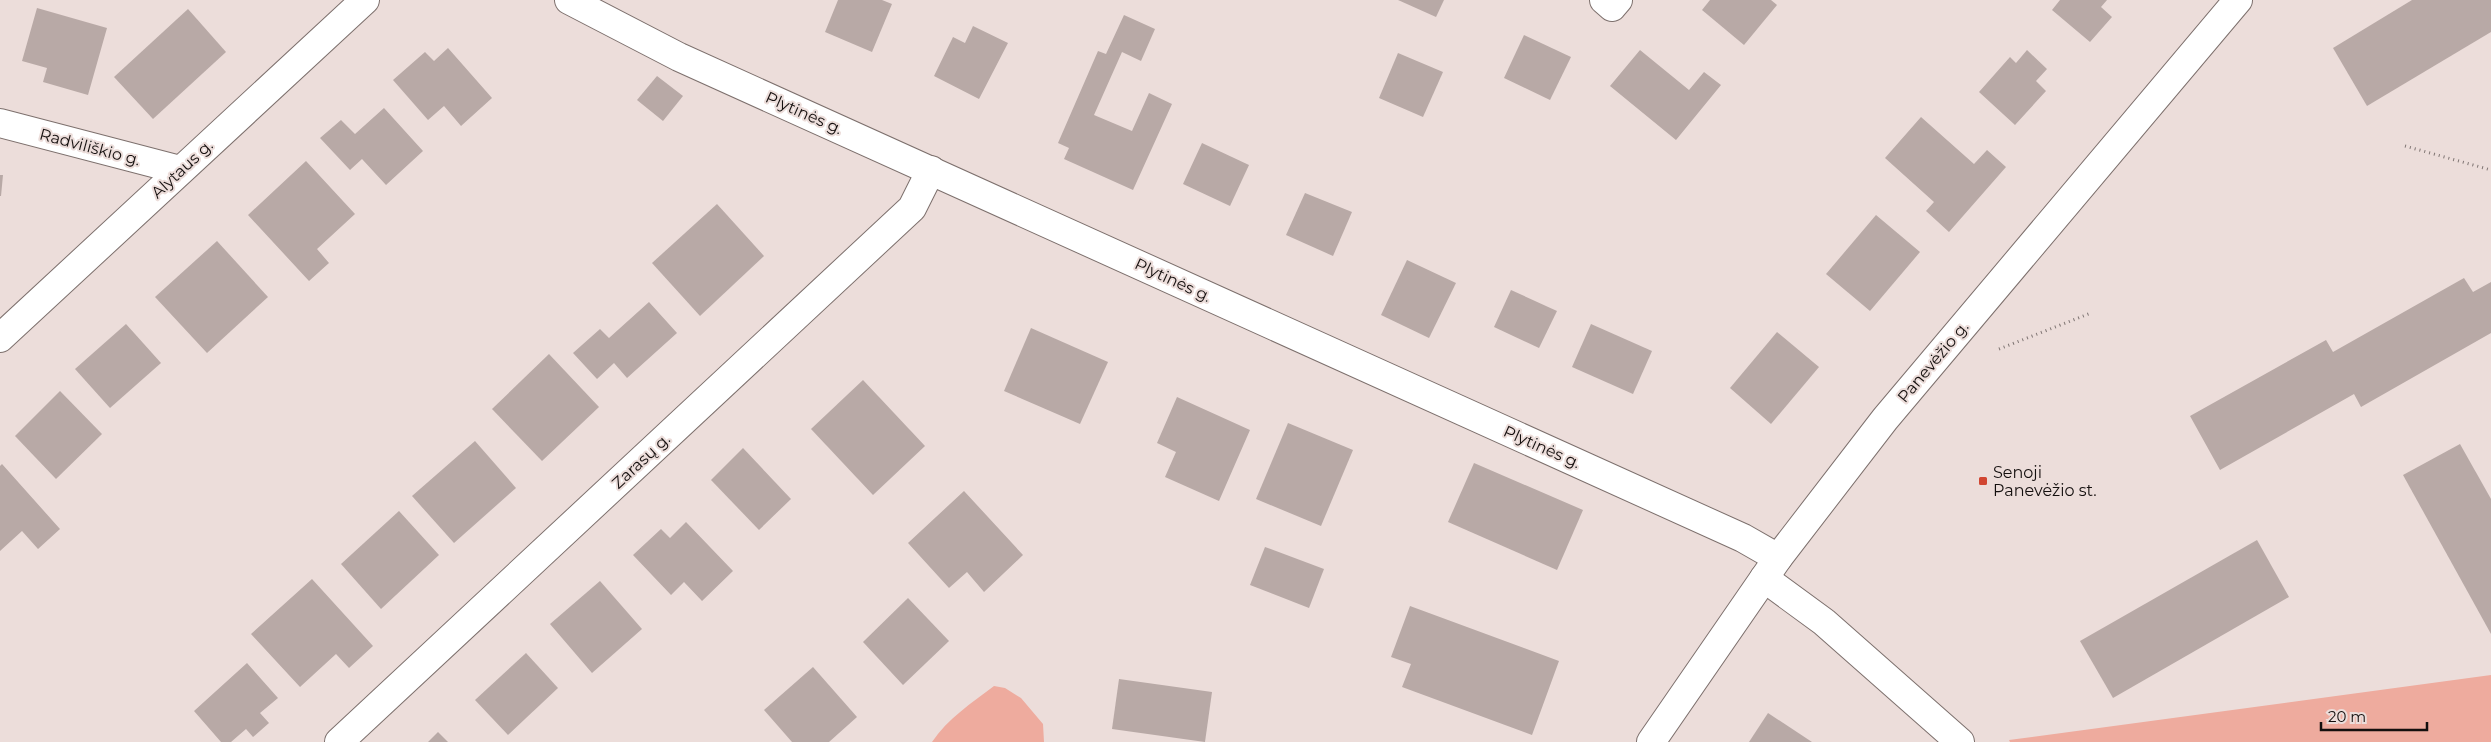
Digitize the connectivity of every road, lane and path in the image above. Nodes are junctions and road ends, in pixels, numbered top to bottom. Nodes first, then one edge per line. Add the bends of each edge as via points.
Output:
1 (365, 0) edge
2 (569, 0) edge
3 (1604, 0) edge
4 (1618, 0) edge
5 (2238, 0) edge
6 (0, 123) edge
7 (2405, 146) dead end
8 (180, 170) junction
9 (931, 170) junction
10 (2491, 170) edge
11 (2091, 313) dead end
12 (0, 338) edge
13 (1999, 349) dead end
14 (1771, 568) junction
15 (339, 742) edge
16 (1651, 742) edge
17 (1960, 742) edge

1 - 8 street, Alytaus g.
2 - 9 street, Plytinės g. via 679,57
3 - 4 street via 1612,6
5 - 14 street, Panevėžio g. via 1885,419
6 - 8 street, Radviliškio g.
7 - 10 path
8 - 12 street, Alytaus g.
9 - 14 street, Plytinės g. via 1734,534
9 - 15 street, Zarasų g. via 912,208
11 - 13 path
14 - 16 street, Panevėžio g.
14 - 17 street, Plytinės g. via 1824,622

